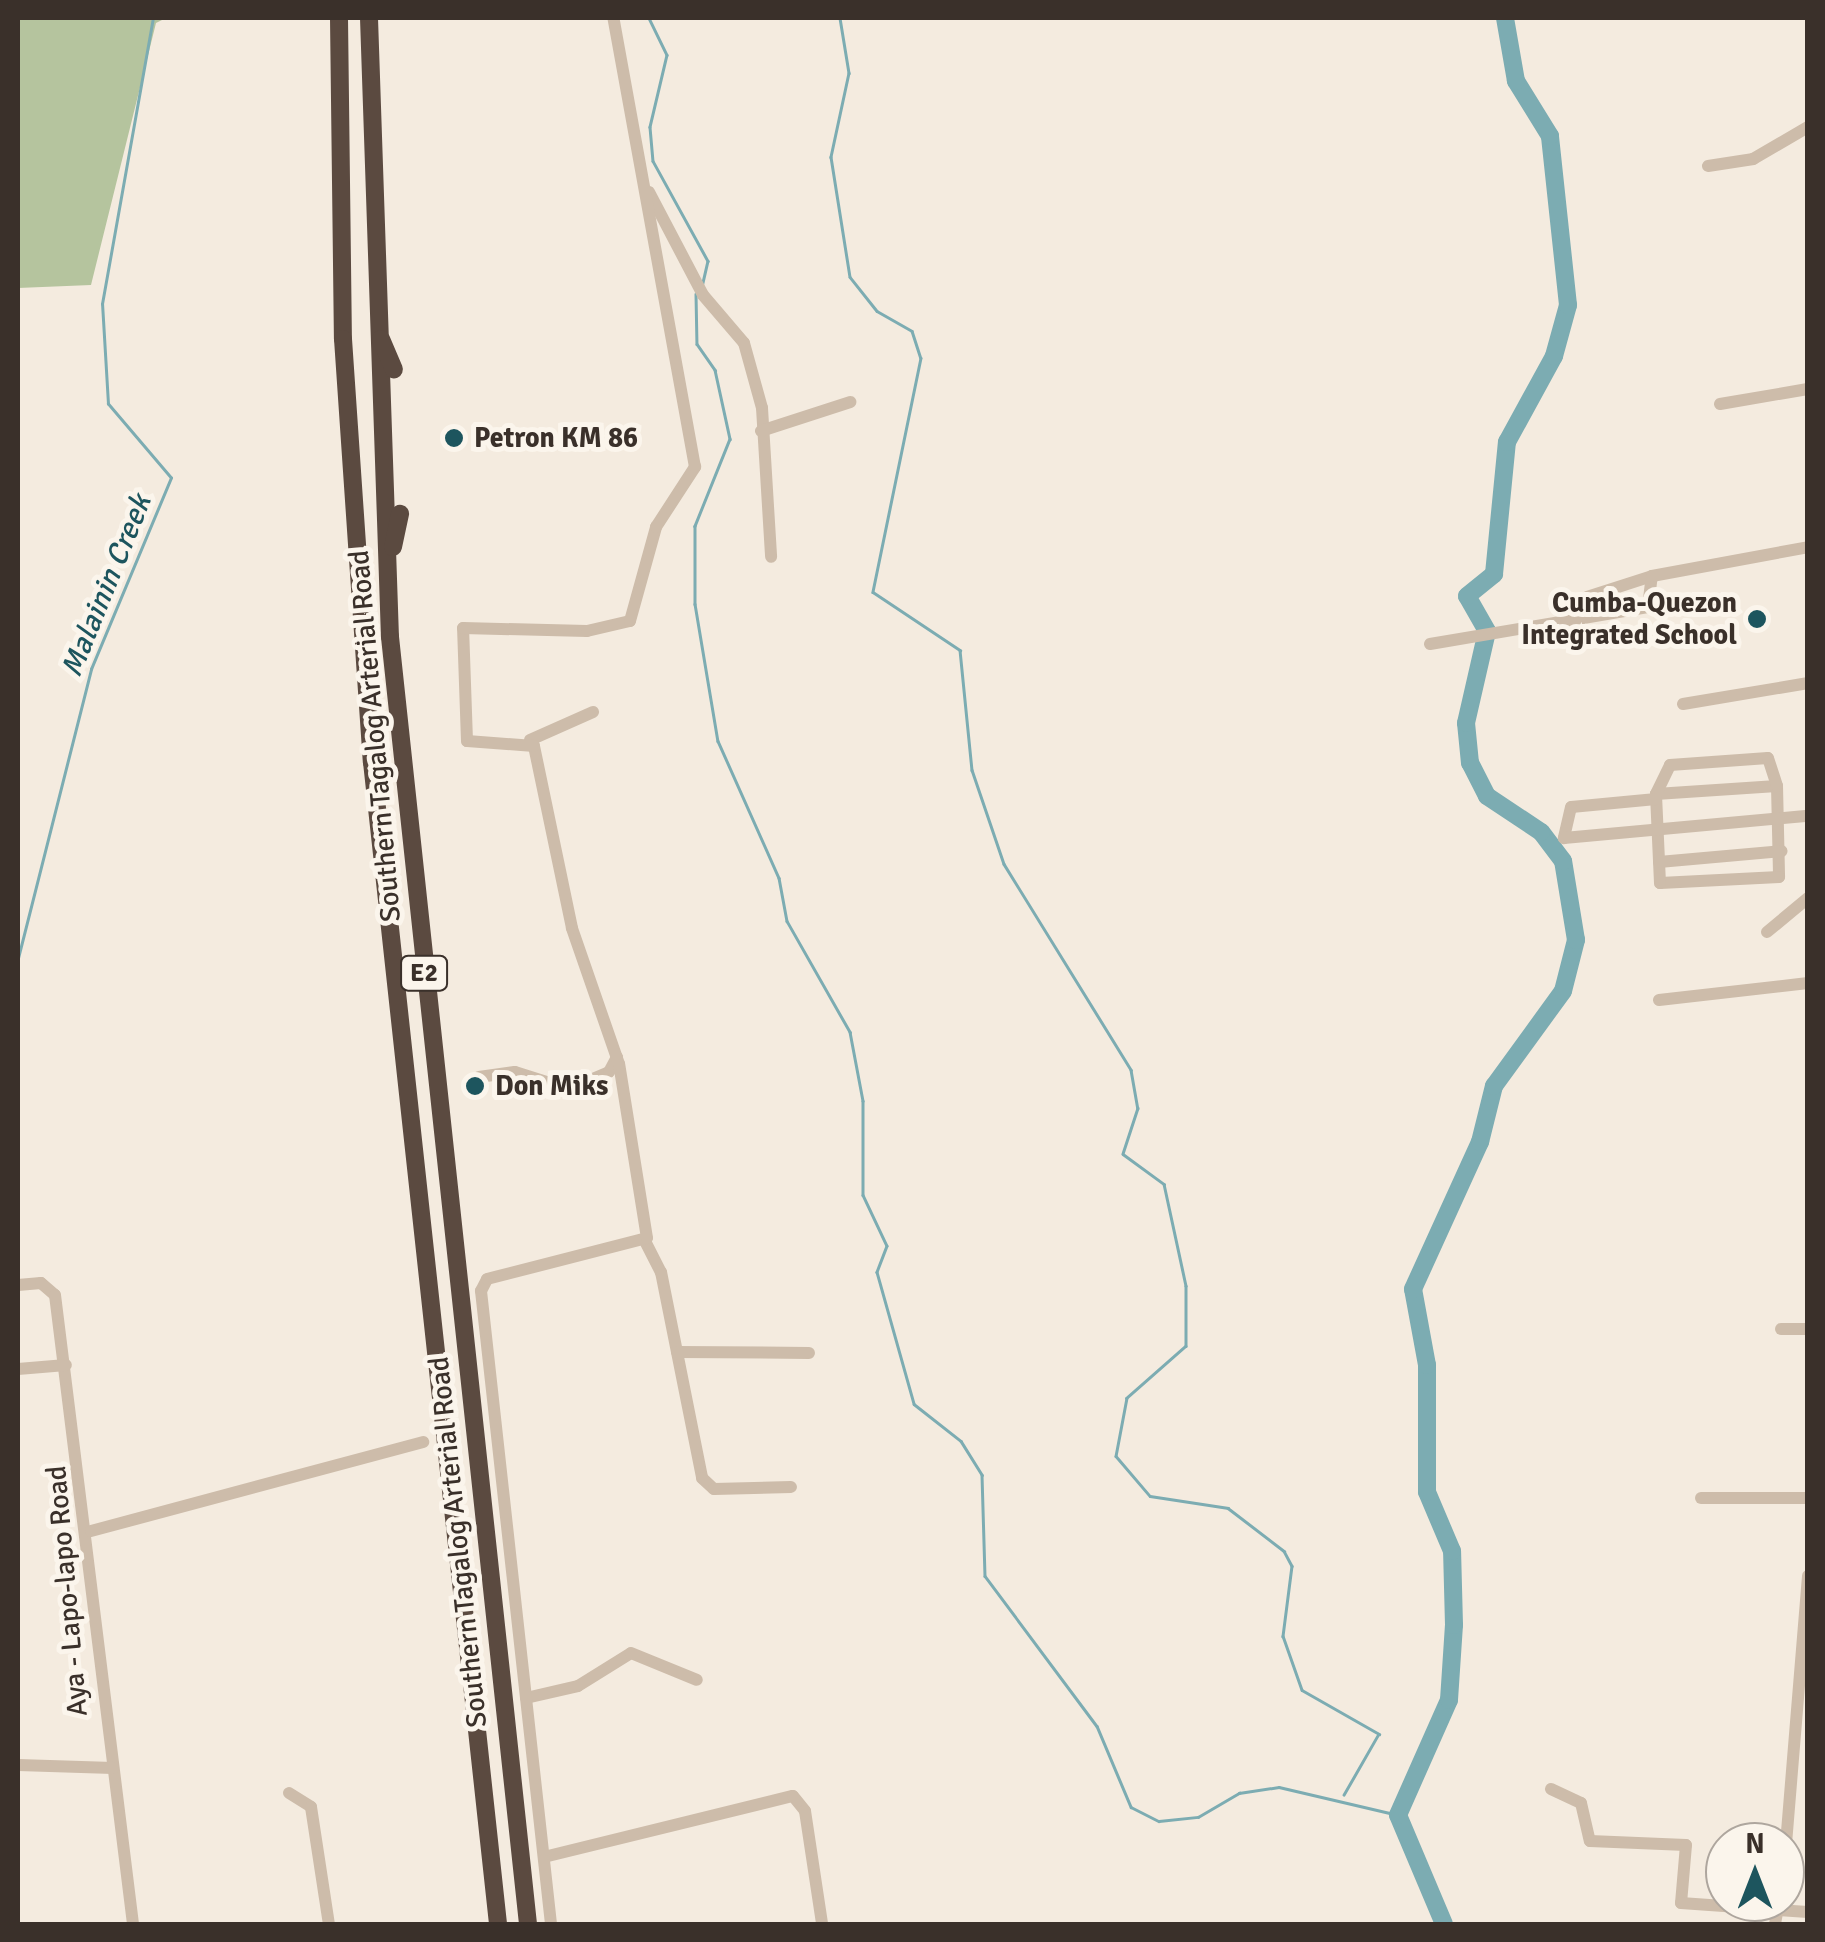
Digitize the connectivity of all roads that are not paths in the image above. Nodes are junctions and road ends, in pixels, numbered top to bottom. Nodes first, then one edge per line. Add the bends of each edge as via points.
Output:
1 (339, 18) edge
2 (369, 18) edge
3 (612, 18) edge
4 (1808, 127) edge
5 (1708, 166) dead end
6 (641, 177) junction
7 (373, 297) junction
8 (394, 369) dead end
9 (1808, 389) edge
10 (850, 402) dead end
11 (1720, 404) dead end
12 (761, 431) junction
13 (400, 514) dead end
14 (1808, 546) edge
15 (771, 557) dead end
16 (1652, 576) junction
17 (1587, 597) dead end
18 (390, 637) junction
19 (1430, 644) dead end
20 (1808, 683) edge
21 (1683, 704) dead end
22 (593, 712) dead end
23 (530, 740) junction
24 (1778, 786) junction
25 (1656, 796) junction
26 (1808, 816) edge
27 (1781, 818) junction
28 (1658, 832) junction
29 (1782, 851) junction
30 (1659, 862) junction
31 (1808, 898) edge
32 (1767, 932) dead end
33 (1808, 983) edge
34 (1659, 1000) dead end
35 (616, 1057) junction
36 (479, 1077) dead end
37 (646, 1244) junction
38 (18, 1285) edge
39 (1808, 1328) edge
40 (1781, 1329) dead end
41 (676, 1352) junction
42 (809, 1353) dead end
43 (66, 1365) junction
44 (18, 1369) edge
45 (423, 1442) dead end
46 (791, 1487) dead end
47 (1700, 1498) dead end
48 (1808, 1498) edge
49 (91, 1531) junction
50 (1808, 1576) edge
51 (1806, 1621) edge
52 (697, 1680) dead end
53 (526, 1698) junction
54 (18, 1765) edge
55 (113, 1768) junction
56 (1551, 1789) dead end
57 (289, 1793) dead end
58 (1788, 1822) edge
59 (544, 1857) junction
60 (1705, 1904) edge
61 (133, 1924) edge
62 (329, 1924) edge
63 (498, 1924) edge
64 (528, 1924) edge
65 (551, 1924) edge
66 (822, 1924) edge

1 - 63 highway, Southern Tagalog Arterial Road / E2 via 343,340 372,762
2 - 7 highway, Southern Tagalog Arterial Road / E2
3 - 6 street
4 - 5 street via 1753,160
6 - 12 street via 703,296 744,343
6 - 23 street via 695,468 656,526 630,621 587,631 464,628 468,741 480,749
7 - 8 highway
7 - 18 highway, Southern Tagalog Arterial Road / E2
9 - 11 street
10 - 12 street
12 - 15 street
13 - 18 highway
14 - 16 street
16 - 17 street
16 - 19 street via 1648,607 1487,627
18 - 64 highway, Southern Tagalog Arterial Road / E2
20 - 21 street
22 - 23 street
23 - 35 street via 572,928
24 - 25 street
24 - 25 street via 1768,758 1670,765
24 - 27 street
25 - 28 street
25 - 28 street via 1571,807 1562,819 1570,842
26 - 27 street
27 - 28 street
27 - 29 street
28 - 30 street
29 - 30 street
29 - 30 street via 1779,877 1666,886
31 - 32 street
33 - 34 street
35 - 36 street via 610,1072 570,1089 516,1072
35 - 37 street
37 - 41 street
37 - 53 street via 482,1283
38 - 43 street, Aya - Lapo-lapo Road via 51,1286
39 - 40 street
41 - 42 street
41 - 46 street via 707,1487
43 - 44 street
43 - 49 street, Aya - Lapo-lapo Road
45 - 49 street
47 - 48 street
49 - 55 street, Aya - Lapo-lapo Road
50 - 51 street
51 - 58 street
52 - 53 street via 631,1652 578,1686
53 - 59 street
54 - 55 street
55 - 61 street, Aya - Lapo-lapo Road
56 - 60 street via 1580,1803 1590,1841 1686,1845 1676,1901
57 - 62 street via 310,1807
59 - 65 street
59 - 66 street via 793,1796 805,1812

